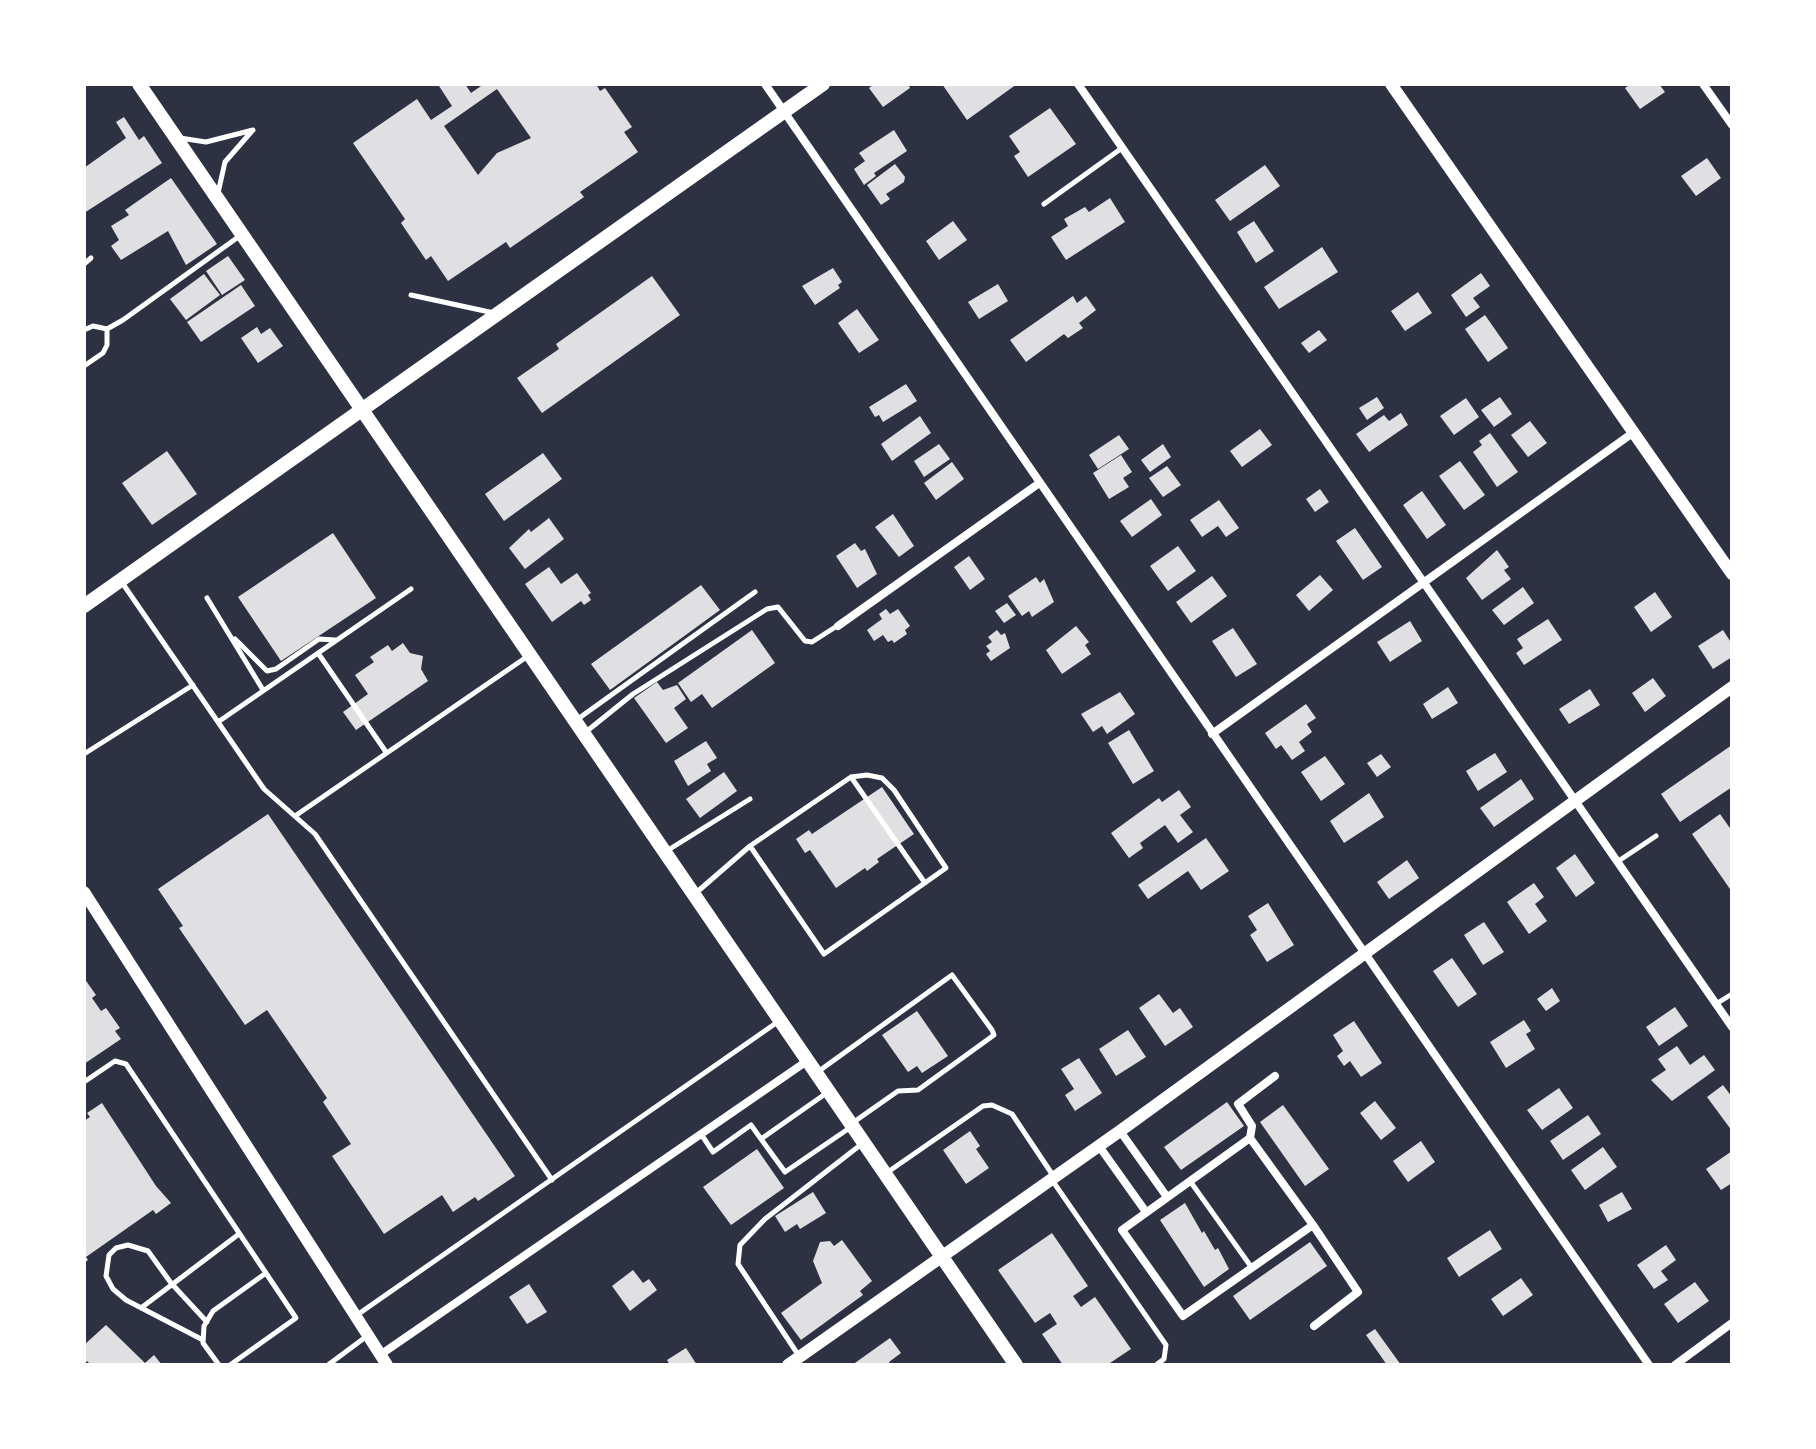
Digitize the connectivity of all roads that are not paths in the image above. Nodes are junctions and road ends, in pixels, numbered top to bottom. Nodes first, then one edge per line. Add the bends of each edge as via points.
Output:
1 (139, 84) edge
2 (765, 84) edge
3 (823, 84) edge
4 (1078, 84) edge
5 (1391, 84) edge
6 (1703, 84) edge
7 (784, 112) junction
8 (1732, 125) edge
9 (174, 135) junction
10 (1122, 148) junction
11 (217, 198) junction
12 (1044, 204) dead end
13 (242, 235) junction
14 (91, 258) dead end
15 (84, 264) edge
16 (411, 295) dead end
17 (499, 313) junction
18 (107, 329) junction
19 (84, 330) edge
20 (84, 366) edge
21 (361, 410) junction
22 (1634, 432) junction
23 (1038, 484) junction
24 (1732, 574) edge
25 (121, 580) junction
26 (1425, 582) junction
27 (411, 589) dead end
28 (755, 592) dead end
29 (207, 598) dead end
30 (86, 601) edge
31 (838, 626) joint
32 (235, 639) junction
33 (337, 640) junction
34 (318, 653) junction
35 (529, 655) junction
36 (193, 685) junction
37 (1732, 687) edge
38 (263, 690) junction
39 (218, 722) junction
40 (578, 728) junction
41 (1212, 734) junction
42 (386, 752) junction
43 (84, 754) edge
44 (851, 777) junction
45 (750, 799) dead end
46 (1575, 802) junction
47 (295, 816) junction
48 (1656, 836) dead end
49 (750, 846) junction
50 (664, 853) junction
51 (1617, 862) junction
52 (925, 883) junction
53 (84, 892) edge
54 (693, 895) junction
55 (1362, 953) junction
56 (1732, 994) edge
57 (1716, 1005) junction
58 (779, 1021) junction
59 (1732, 1027) edge
60 (807, 1061) junction
61 (816, 1074) junction
62 (1275, 1076) dead end
63 (84, 1082) edge
64 (828, 1092) junction
65 (851, 1125) junction
66 (1120, 1131) junction
67 (701, 1134) junction
68 (1250, 1138) junction
69 (761, 1139) junction
70 (864, 1143) junction
71 (1099, 1146) junction
72 (885, 1175) junction
73 (1053, 1178) junction
74 (552, 1180) junction
75 (1190, 1181) junction
76 (1167, 1197) junction
77 (1146, 1212) junction
78 (1313, 1225) junction
79 (239, 1234) junction
80 (942, 1258) junction
81 (1252, 1269) junction
82 (266, 1273) junction
83 (171, 1283) junction
84 (141, 1308) junction
85 (357, 1316) junction
86 (207, 1322) junction
87 (1732, 1323) edge
88 (1314, 1326) dead end
89 (368, 1335) junction
90 (203, 1340) junction
91 (384, 1360) edge
92 (793, 1362) edge
93 (219, 1365) edge
94 (230, 1365) edge
95 (328, 1365) edge
96 (1016, 1365) edge
97 (1156, 1365) edge
98 (1649, 1365) edge
99 (1675, 1365) edge

1 - 9 main road
2 - 7 street
3 - 7 main road
4 - 10 street
5 - 22 street
6 - 8 street
7 - 17 main road
7 - 23 street
9 - 11 main road
9 - 11 lane via 206,142 253,130 225,162
10 - 12 lane
10 - 26 street
11 - 13 main road
13 - 18 lane
13 - 21 main road
14 - 15 lane
16 - 17 lane
17 - 21 main road
18 - 19 lane
18 - 20 lane via 103,353
21 - 25 main road
21 - 35 main road
22 - 24 street
22 - 26 street
23 - 31 street
23 - 41 street
25 - 30 main road
25 - 36 lane
26 - 41 street
26 - 46 street
27 - 33 lane
28 - 40 lane
29 - 32 lane
31 - 40 lane via 805,641 778,607 767,609
32 - 33 lane via 267,671 319,639
32 - 38 lane
33 - 34 lane
34 - 38 lane
34 - 42 lane
35 - 40 main road
35 - 42 lane
36 - 39 lane
36 - 43 lane
37 - 46 street
38 - 39 lane
39 - 47 lane via 264,789
40 - 50 main road
41 - 55 street
42 - 47 lane
44 - 49 lane
44 - 52 lane
44 - 52 lane via 882,778 894,790 946,868
45 - 50 lane
46 - 51 street
46 - 55 street
47 - 74 lane via 315,834
48 - 51 lane
49 - 52 lane via 824,954
49 - 54 lane
50 - 54 main road
51 - 57 street
53 - 85 street
54 - 58 main road
55 - 66 street
55 - 98 street
56 - 57 lane
57 - 59 street
58 - 60 main road
58 - 74 lane
60 - 61 main road
60 - 67 street
61 - 64 main road
61 - 65 lane via 952,975 992,1030 994,1035 918,1090 898,1091
62 - 68 street via 1238,1104 1252,1126
63 - 79 lane via 115,1061 126,1064
64 - 65 main road
64 - 69 lane
65 - 69 lane via 785,1172
65 - 70 main road
66 - 71 street
66 - 76 street
67 - 69 lane via 713,1152 751,1125
67 - 91 street
68 - 75 street
68 - 78 street
70 - 72 main road
70 - 92 lane via 755,1227 740,1245 738,1264
71 - 73 street
71 - 77 street
72 - 73 lane via 983,1106 992,1105 1012,1114
72 - 80 main road
73 - 80 street
73 - 97 lane via 1160,1335 1167,1351
74 - 85 lane
75 - 76 street
75 - 81 lane
76 - 77 street
77 - 81 street via 1122,1230 1183,1316
78 - 81 street
78 - 88 street via 1358,1292
79 - 82 lane
79 - 83 lane
80 - 92 street
80 - 96 main road
82 - 86 lane via 213,1311
82 - 94 lane via 296,1318
83 - 84 lane
83 - 84 lane via 148,1251 139,1246 116,1248 109,1255 106,1276 113,1289
83 - 86 lane
84 - 90 lane
85 - 89 street
86 - 90 lane
87 - 99 street
89 - 91 street
89 - 95 lane
90 - 93 lane

